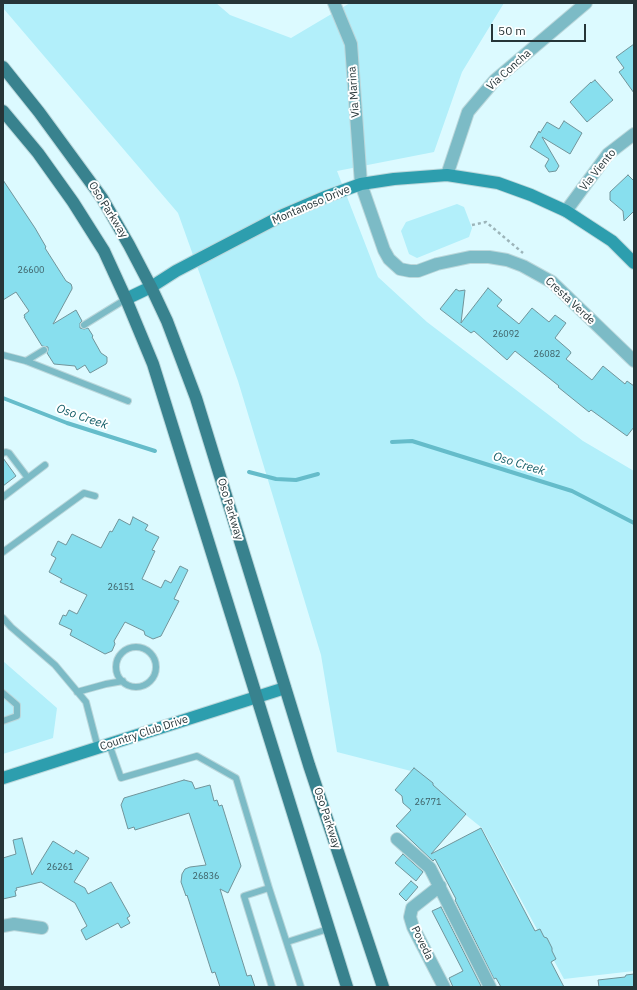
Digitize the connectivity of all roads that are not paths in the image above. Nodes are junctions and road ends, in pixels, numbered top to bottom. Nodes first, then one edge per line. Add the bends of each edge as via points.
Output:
1 (334, 3) edge
2 (586, 3) edge
3 (3, 67) edge
4 (3, 110) edge
5 (634, 134) edge
6 (447, 175) junction
7 (361, 184) junction
8 (566, 211) junction
9 (634, 263) edge
10 (151, 287) junction
11 (126, 299) junction
12 (84, 325) dead end
13 (44, 350) dead end
14 (3, 356) edge
15 (26, 361) junction
16 (634, 361) edge
17 (128, 401) dead end
18 (3, 454) edge
19 (45, 465) dead end
20 (28, 478) junction
21 (95, 496) dead end
22 (3, 497) edge
23 (3, 552) edge
24 (3, 618) edge
25 (123, 682) junction
26 (285, 688) junction
27 (77, 692) junction
28 (3, 693) edge
29 (257, 698) junction
30 (3, 721) edge
31 (104, 746) junction
32 (3, 778) edge
33 (396, 839) dead end
34 (440, 886) junction
35 (269, 888) junction
36 (3, 926) edge
37 (42, 928) dead end
38 (328, 929) junction
39 (286, 942) junction
40 (272, 987) edge
41 (301, 987) edge
42 (347, 987) edge
43 (383, 987) edge
44 (444, 987) edge
45 (490, 987) edge

1 - 7 street, Via Marina via 351,44
2 - 6 street, Via Concha via 495,80 468,112
3 - 10 main road, Oso Parkway via 102,198
4 - 11 main road via 73,202 104,251
5 - 8 street, Via Viento via 608,154
6 - 7 street, Montanoso Drive
6 - 8 street, Montanoso Drive via 498,183
7 - 10 street, Montanoso Drive via 282,215
7 - 16 street, Cresta Verde via 384,250 400,269 418,271 470,257 489,257 520,265 552,282
8 - 9 street, Montanoso Drive via 612,241
10 - 11 street, Montanoso Drive
10 - 26 main road, Oso Parkway via 167,321 196,398
11 - 12 lane
11 - 29 main road via 153,364
13 - 15 lane
14 - 15 lane
15 - 17 lane
18 - 20 lane via 9,453
19 - 20 lane
20 - 22 lane
21 - 23 lane via 84,493
24 - 27 lane via 55,665
25 - 25 lane via 135,686 148,683 156,666 151,654 140,647 122,652 117,670
25 - 27 lane
26 - 29 street, Country Club Drive
26 - 43 main road, Oso Parkway
27 - 31 lane via 86,702
28 - 30 lane via 17,705 17,716
29 - 31 street, Country Club Drive
29 - 38 main road
31 - 32 street, Country Club Drive
31 - 35 lane via 121,778 197,756 236,778
33 - 34 street via 430,868
34 - 44 street, Poveda via 412,908 410,917
34 - 45 street
35 - 39 lane
35 - 40 lane via 244,896
36 - 37 street via 14,924
38 - 39 lane
38 - 42 main road
39 - 41 lane

